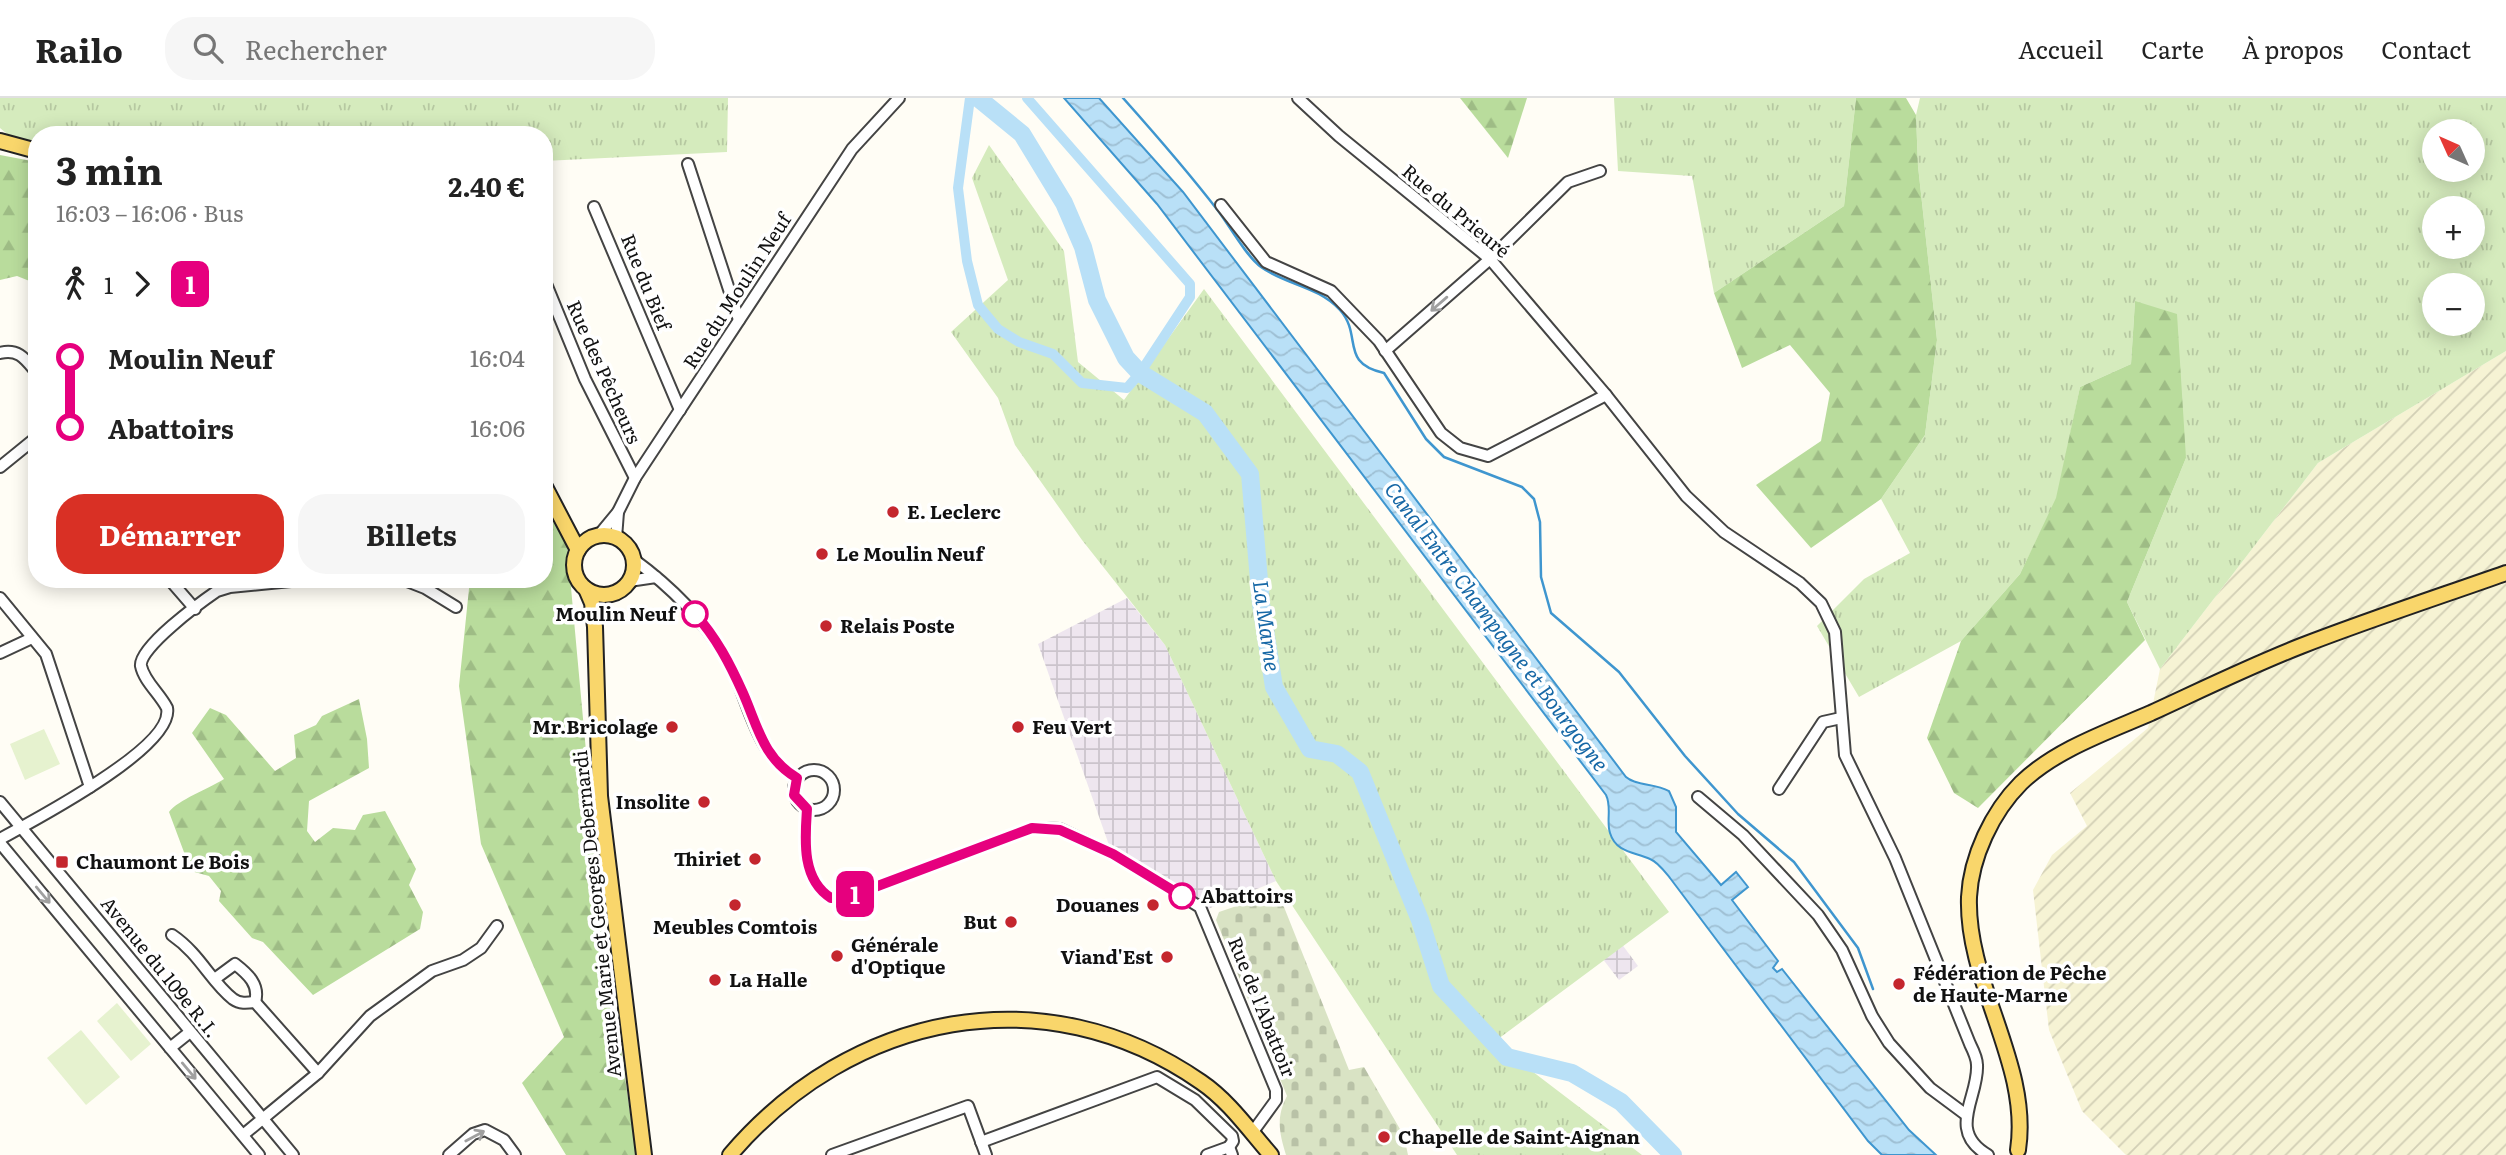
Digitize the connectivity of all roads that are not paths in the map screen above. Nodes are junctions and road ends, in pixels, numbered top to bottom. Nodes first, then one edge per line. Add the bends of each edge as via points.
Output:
1 (899, 98) edge
2 (1298, 98) edge
3 (0, 141) edge
4 (28, 149) edge
5 (688, 164) dead end
6 (1600, 171) dead end
7 (1221, 205) dead end
8 (594, 206) dead end
9 (1490, 259) junction
10 (553, 301) edge
11 (739, 320) junction
12 (1385, 351) junction
13 (0, 353) edge
14 (28, 363) edge
15 (1606, 395) junction
16 (680, 410) junction
17 (28, 444) edge
18 (0, 467) edge
19 (635, 478) junction
20 (553, 500) edge
21 (618, 512) junction
22 (561, 514) junction
23 (594, 537) junction
24 (616, 538) junction
25 (578, 550) junction
26 (633, 559) junction
27 (2506, 573) edge
28 (656, 576) junction
29 (629, 581) junction
30 (177, 588) edge
31 (224, 588) edge
32 (425, 588) edge
33 (586, 589) junction
34 (609, 595) junction
35 (0, 598) edge
36 (456, 607) dead end
37 (195, 609) junction
38 (595, 627) junction
39 (32, 638) junction
40 (0, 653) edge
41 (1841, 718) junction
42 (797, 778) junction
43 (90, 787) junction
44 (1779, 789) dead end
45 (1698, 797) dead end
46 (0, 802) edge
47 (807, 809) junction
48 (22, 827) junction
49 (0, 841) edge
50 (497, 926) dead end
51 (172, 935) dead end
52 (216, 978) junction
53 (255, 1002) junction
54 (190, 1032) junction
55 (170, 1048) junction
56 (318, 1073) junction
57 (1965, 1114) junction
58 (263, 1119) junction
59 (1252, 1133) junction
60 (243, 1135) junction
61 (981, 1142) junction
62 (1231, 1151) edge
63 (2016, 1153) edge
64 (259, 1155) edge
65 (293, 1155) edge
66 (449, 1155) edge
67 (515, 1155) edge
68 (644, 1155) edge
69 (730, 1155) edge
70 (832, 1155) edge
71 (986, 1155) edge
72 (1207, 1155) edge
73 (1271, 1155) edge
74 (1988, 1155) edge

1 - 11 street, Rue du Moulin Neuf via 852,149
2 - 9 street, Rue du Prieuré
3 - 4 main road
5 - 11 street
6 - 9 street via 1568,182
7 - 12 street via 1266,261 1331,291
8 - 16 street, Rue du Bief
9 -> 12 street
9 - 15 street, Rue du Prieuré
10 - 19 street, Rue des Pêcheurs via 585,379
11 - 16 street, Rue du Moulin Neuf
12 - 15 street via 1441,433 1460,448 1488,456
13 - 14 street via 20,354
15 - 41 street, Rue du Prieuré via 1686,496 1724,532 1800,583 1821,603 1835,632
16 - 19 street, Rue du Moulin Neuf
17 - 18 street
19 - 21 street, Rue du Moulin Neuf
20 - 22 main road
21 - 23 street, Rue du Moulin Neuf
21 - 24 street, Rue du Moulin Neuf
22 - 23 main road
22 - 25 main road
23 - 24 main road
23 - 25 main road
24 - 26 main road
25 - 33 main road via 575,576
26 - 28 street
26 - 29 main road
27 - 63 main road via 2264,662 2067,752 2035,771 2010,794 1978,855 1971,879 1970,916 1975,952 2018,1100
28 - 29 street
28 - 42 street via 713,636 745,697 760,740 769,755
29 - 34 main road
30 - 37 street
31 - 37 street
32 - 36 street
33 - 34 main road
33 - 38 main road, Avenue Marie et Georges Debernardi
34 - 38 main road, Avenue Marie et Georges Debernardi
35 - 39 street
37 - 43 street via 141,657 142,669 167,708 164,724
38 - 68 main road, Avenue Marie et Georges Debernardi via 600,796
39 - 40 street
39 - 43 street via 46,654
41 - 44 street via 1823,722
41 - 57 street, Rue du Prieuré via 1845,755 1895,858 1977,1063
42 - 47 street via 794,795
42 - 47 street via 815,769 827,773 834,784 828,805
43 - 48 street
45 - 57 street via 1743,835 1818,915 1842,950 1889,1043 1930,1088
46 - 48 street, Avenue du 109e R.I.
47 - 59 street, Rue de l'Abattoir via 803,847 821,889 831,898 859,893 1032,828 1060,830 1113,854 1200,907 1276,1090 1276,1100
48 - 49 street
48 - 54 street, Avenue du 109e R.I.
49 -> 55 street
50 - 56 street via 481,948 432,971 370,1016
51 - 52 street
52 - 53 street via 233,999
52 - 53 street via 235,964 255,984
53 - 56 street
54 - 55 street
54 - 58 street, Avenue du 109e R.I.
55 -> 60 street
56 - 58 street
57 - 74 street via 1972,1139
58 - 60 street
58 - 65 street, Avenue du 109e R.I.
59 - 69 main road via 1202,1083 1149,1054 1072,1026 989,1019 937,1025 864,1051 785,1102
59 - 73 main road
60 - 64 street
61 - 62 street via 1157,1077 1195,1100 1214,1118 1232,1136
61 - 70 street via 968,1106
61 - 71 street
62 - 72 street
66 -> 67 street via 473,1134 485,1130 504,1140

